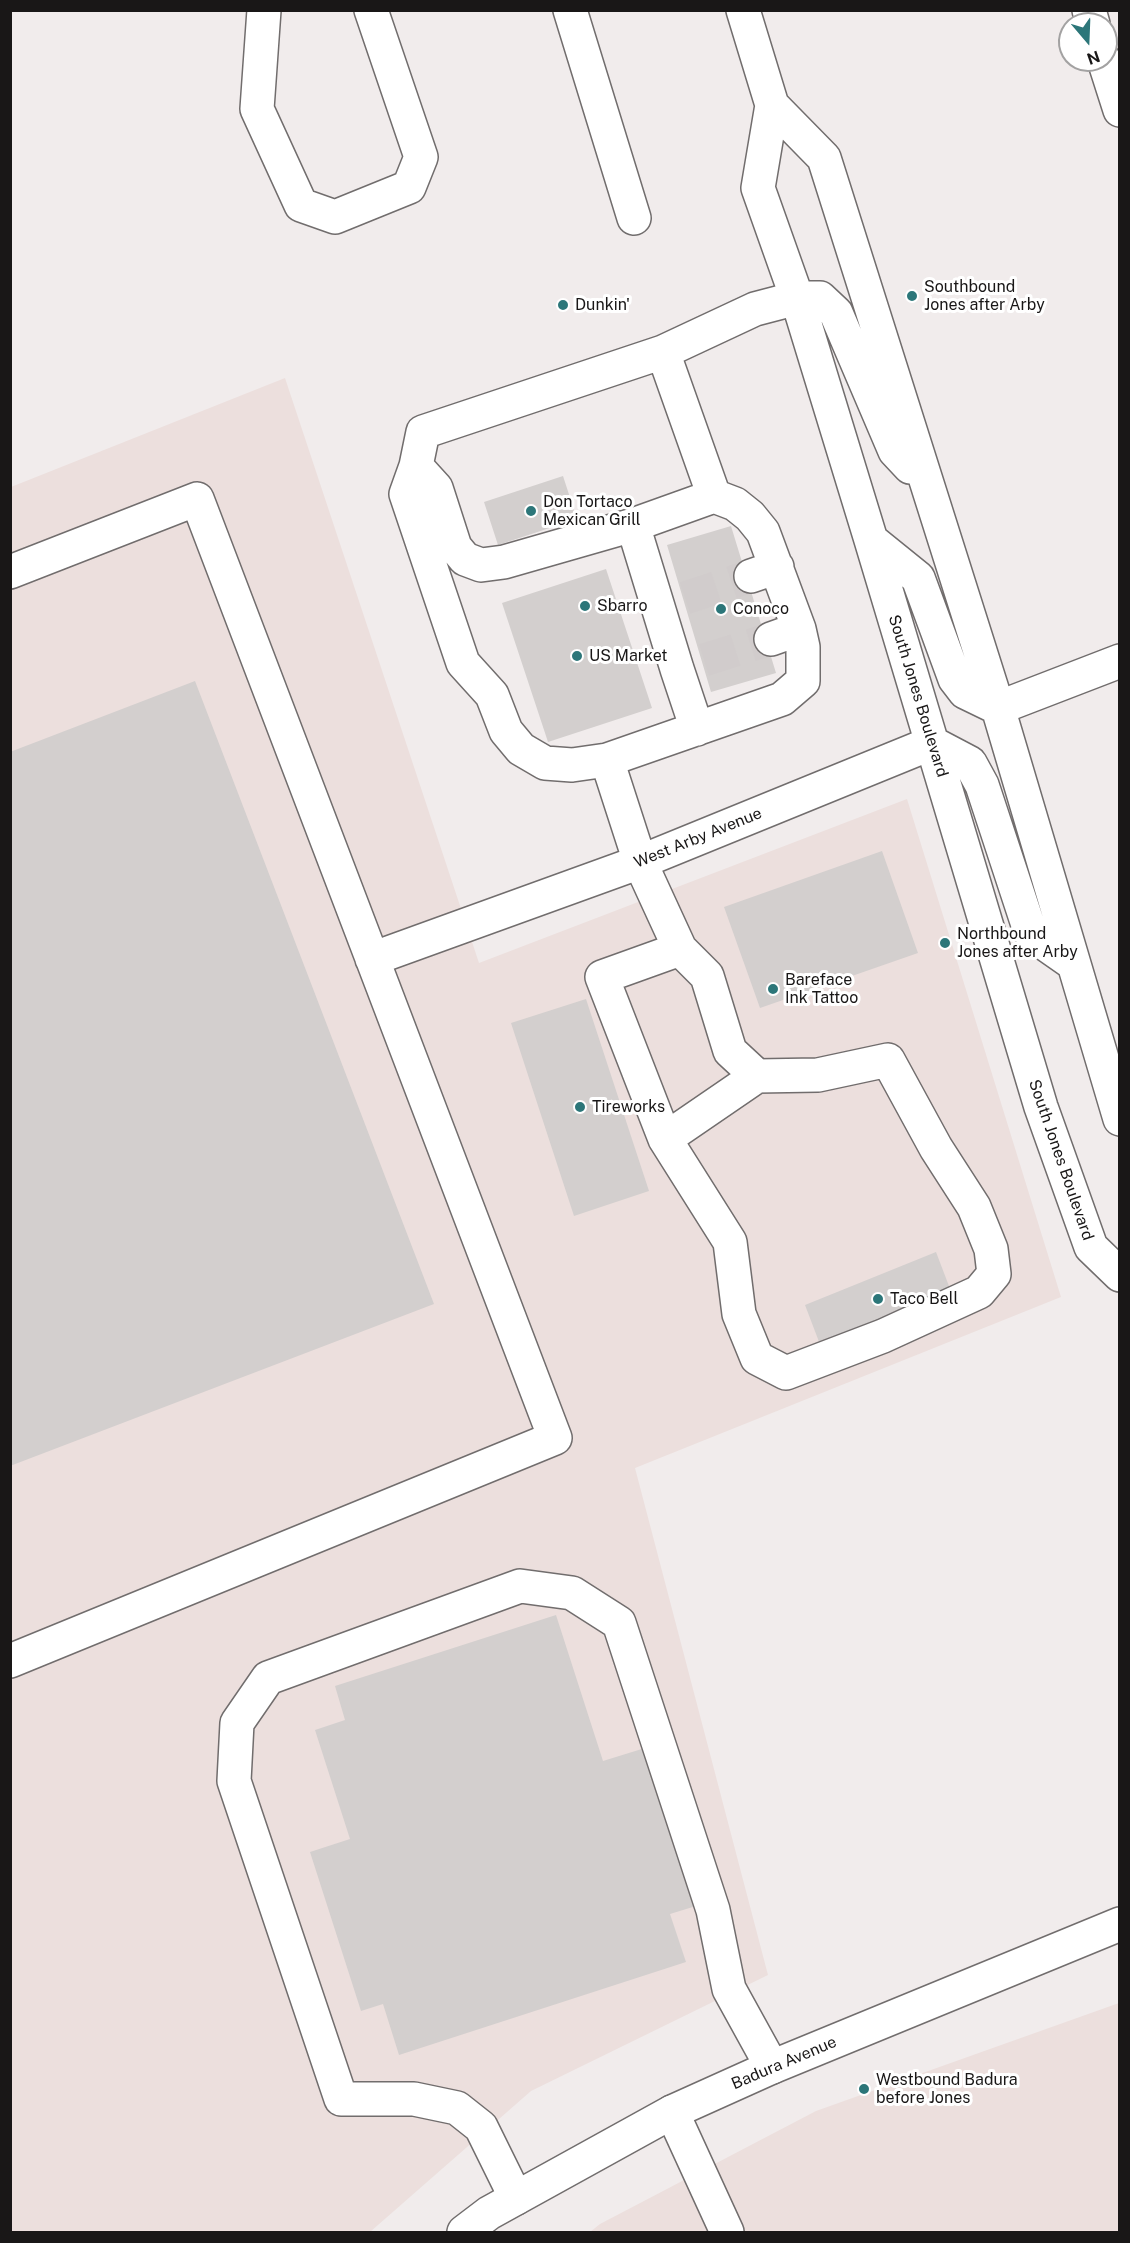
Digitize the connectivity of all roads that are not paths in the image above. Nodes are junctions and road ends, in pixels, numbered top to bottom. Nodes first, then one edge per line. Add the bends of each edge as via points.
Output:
1 (264, 10) edge
2 (371, 10) edge
3 (570, 10) edge
4 (743, 10) edge
5 (1108, 72) edge
6 (772, 105) junction
7 (1119, 106) edge
8 (634, 218) dead end
9 (797, 298) junction
10 (663, 352) junction
11 (416, 466) junction
12 (929, 489) junction
13 (714, 496) junction
14 (633, 525) junction
15 (871, 540) junction
16 (10, 572) edge
17 (1119, 661) edge
18 (998, 708) junction
19 (697, 729) junction
20 (932, 743) junction
21 (607, 760) junction
22 (640, 862) junction
23 (680, 949) junction
24 (372, 959) junction
25 (1074, 964) junction
26 (758, 1076) junction
27 (1119, 1119) edge
28 (665, 1139) junction
29 (1119, 1275) edge
30 (10, 1661) edge
31 (1119, 1924) edge
32 (772, 2067) junction
33 (672, 2112) junction
34 (516, 2198) junction
35 (464, 2232) edge
36 (727, 2232) edge

1 - 2 main road via 257,109 301,206 335,217 409,186 421,157
3 - 8 main road
4 - 6 main road, South Jones Boulevard
5 - 7 main road
6 - 9 main road, South Jones Boulevard via 758,188
6 - 12 main road, South Jones Boulevard via 824,158
9 - 10 main road via 756,309
9 - 12 main road via 820,298 836,313 895,451
9 - 15 main road, South Jones Boulevard
10 - 11 main road via 423,432
10 - 13 main road
11 - 14 main road via 436,488 455,547 465,559 481,565
11 - 21 main road via 406,494 459,652 463,663 492,695 506,731 521,749 545,763 572,765
12 - 18 main road, South Jones Boulevard
13 - 14 main road
13 - 19 main road via 735,504 763,532 764,572 785,634 803,647 803,681 782,699
14 - 19 main road via 671,602 690,664
15 - 18 main road via 918,578 955,680 965,692
15 - 20 main road, South Jones Boulevard
16 - 24 main road via 197,500
17 - 18 main road
18 - 25 main road, South Jones Boulevard
19 - 21 main road
20 - 22 main road, West Arby Avenue
20 - 25 main road via 970,762 982,785 1031,934
20 - 29 main road, South Jones Boulevard via 1041,1107 1091,1247
21 - 22 main road
22 - 23 main road
22 - 24 main road, West Arby Avenue
23 - 26 main road via 707,976 730,1051
23 - 28 main road via 602,977
24 - 30 main road via 555,1438
25 - 27 main road, South Jones Boulevard
26 - 28 main road
26 - 28 main road via 818,1074 888,1060 936,1148 974,1207 991,1249 994,1274 979,1293 786,1373 757,1358 739,1314 730,1242
31 - 32 main road, Badura Avenue
32 - 33 main road, Badura Avenue
32 - 34 main road via 729,1989 714,1910 619,1623 572,1593 519,1586 268,1678 237,1723 234,1781 341,2099 414,2099 457,2108 481,2127
33 - 34 main road, Badura Avenue
33 - 36 main road
34 - 35 main road, Badura Avenue

